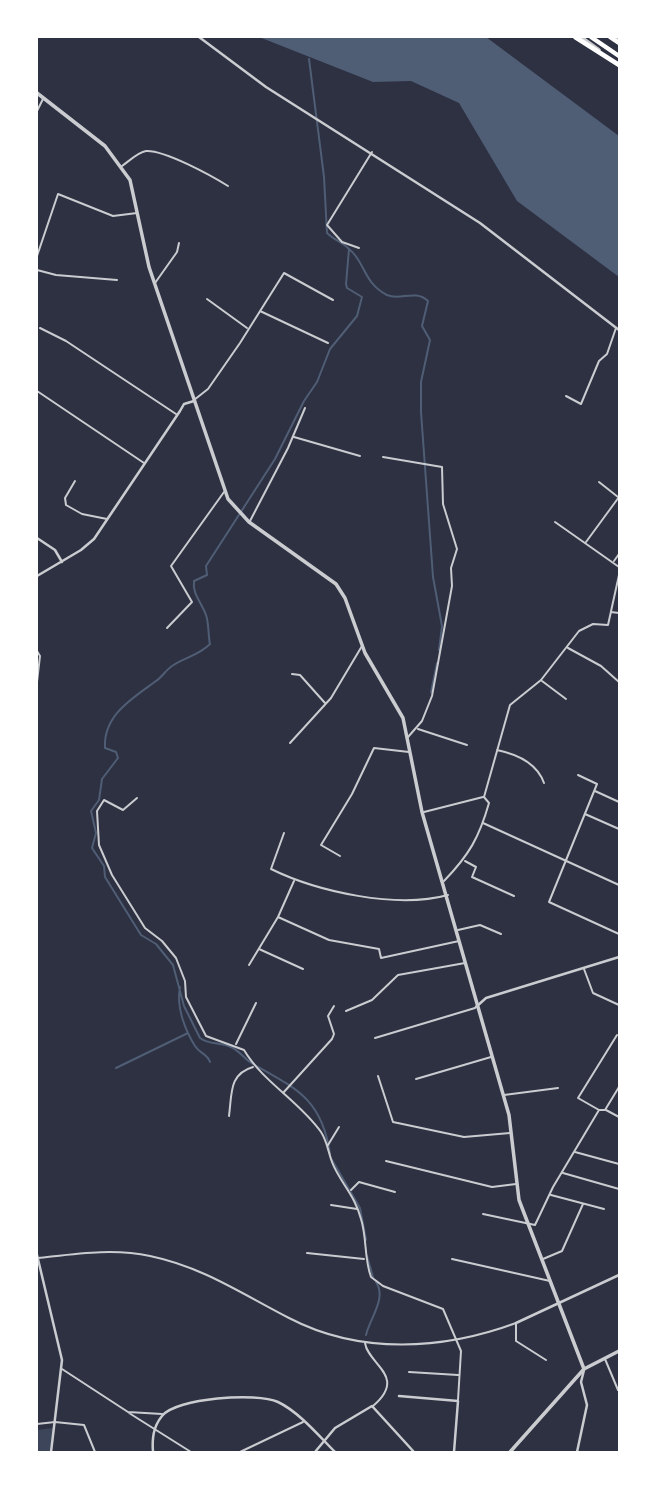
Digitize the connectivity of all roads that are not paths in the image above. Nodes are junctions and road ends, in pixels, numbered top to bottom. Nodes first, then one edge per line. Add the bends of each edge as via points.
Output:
1 (199, 37) edge
2 (575, 37) edge
3 (581, 37) edge
4 (591, 37) edge
5 (610, 37) edge
6 (618, 40) edge
7 (619, 56) edge
8 (619, 65) edge
9 (37, 93) edge
10 (43, 98) junction
11 (37, 111) edge
12 (372, 152) junction
13 (122, 166) junction
14 (228, 187) dead end
15 (138, 213) junction
16 (179, 243) dead end
17 (359, 248) dead end
18 (37, 256) edge
19 (37, 270) edge
20 (117, 280) dead end
21 (155, 284) junction
22 (207, 299) dead end
23 (333, 300) dead end
24 (259, 311) junction
25 (40, 328) dead end
26 (248, 328) junction
27 (618, 329) edge
28 (328, 343) dead end
29 (37, 391) edge
30 (566, 396) dead end
31 (194, 401) junction
32 (305, 408) dead end
33 (177, 415) junction
34 (293, 436) junction
35 (360, 456) dead end
36 (383, 457) dead end
37 (145, 464) junction
38 (75, 481) dead end
39 (599, 482) dead end
40 (224, 492) junction
41 (619, 498) edge
42 (108, 519) junction
43 (249, 522) junction
44 (555, 522) dead end
45 (37, 538) edge
46 (585, 543) junction
47 (619, 554) edge
48 (62, 562) junction
49 (613, 562) junction
50 (619, 567) edge
51 (619, 575) edge
52 (37, 576) edge
53 (611, 612) junction
54 (619, 613) edge
55 (167, 628) dead end
56 (362, 645) junction
57 (566, 647) junction
58 (37, 651) edge
59 (292, 674) dead end
60 (541, 680) junction
61 (37, 682) edge
62 (619, 682) edge
63 (566, 699) dead end
64 (326, 704) junction
65 (417, 729) junction
66 (407, 738) junction
67 (290, 743) dead end
68 (467, 745) dead end
69 (496, 750) junction
70 (411, 752) junction
71 (578, 775) dead end
72 (544, 783) dead end
73 (594, 790) junction
74 (484, 797) junction
75 (137, 798) dead end
76 (619, 802) edge
77 (422, 813) junction
78 (584, 813) junction
79 (483, 823) junction
80 (619, 829) edge
81 (284, 833) dead end
82 (340, 856) dead end
83 (465, 860) junction
84 (564, 862) junction
85 (295, 880) junction
86 (444, 881) junction
87 (619, 885) edge
88 (448, 895) junction
89 (514, 895) dead end
90 (278, 917) junction
91 (457, 930) junction
92 (500, 934) dead end
93 (619, 934) edge
94 (460, 941) junction
95 (259, 949) junction
96 (619, 957) edge
97 (465, 964) junction
98 (249, 965) dead end
99 (584, 968) junction
100 (303, 969) dead end
101 (256, 1003) dead end
102 (619, 1005) edge
103 (334, 1006) dead end
104 (476, 1007) junction
105 (346, 1011) dead end
106 (617, 1035) dead end
107 (375, 1038) dead end
108 (235, 1045) junction
109 (492, 1057) junction
110 (253, 1067) junction
111 (378, 1076) dead end
112 (416, 1079) dead end
113 (619, 1087) edge
114 (558, 1088) dead end
115 (282, 1093) junction
116 (504, 1095) junction
117 (599, 1110) junction
118 (605, 1110) junction
119 (229, 1116) dead end
120 (619, 1117) edge
121 (339, 1127) dead end
122 (511, 1133) junction
123 (327, 1146) junction
124 (574, 1152) junction
125 (386, 1161) dead end
126 (619, 1164) edge
127 (562, 1172) junction
128 (517, 1184) junction
129 (619, 1189) edge
130 (350, 1190) junction
131 (395, 1192) dead end
132 (550, 1195) junction
133 (583, 1204) junction
134 (331, 1205) dead end
135 (358, 1209) junction
136 (604, 1209) dead end
137 (483, 1214) dead end
138 (528, 1225) junction
139 (307, 1253) dead end
140 (37, 1257) edge
141 (365, 1259) junction
142 (452, 1259) dead end
143 (542, 1259) junction
144 (619, 1275) edge
145 (551, 1282) junction
146 (560, 1304) junction
147 (516, 1322) junction
148 (459, 1340) junction
149 (365, 1343) junction
150 (619, 1351) edge
151 (605, 1358) junction
152 (546, 1360) dead end
153 (61, 1369) junction
154 (584, 1369) junction
155 (409, 1372) dead end
156 (459, 1375) junction
157 (618, 1390) edge
158 (399, 1396) dead end
159 (458, 1401) junction
160 (372, 1406) junction
161 (128, 1412) junction
162 (163, 1414) junction
163 (55, 1422) junction
164 (303, 1422) junction
165 (37, 1424) edge
166 (154, 1429) junction
167 (325, 1442) junction
168 (51, 1452) edge
169 (95, 1452) edge
170 (153, 1452) edge
171 (191, 1452) edge
172 (240, 1452) edge
173 (316, 1452) edge
174 (335, 1452) edge
175 (414, 1452) edge
176 (454, 1452) edge
177 (510, 1452) edge
178 (577, 1452) edge

1 - 12 street via 249,75
2 - 8 highway
3 - 8 street
4 - 7 highway
5 - 6 highway
9 - 10 street
10 - 11 lane
10 - 13 street via 105,146
12 - 17 lane via 327,225 341,242
12 - 27 street via 500,237
13 - 14 lane via 149,152 198,168
13 - 15 street
15 - 18 lane via 113,216 58,194
15 - 21 street
16 - 21 lane
19 - 20 lane
21 - 31 street
22 - 26 lane
23 - 24 lane via 285,273
24 - 26 lane
24 - 28 lane
25 - 33 lane
26 - 31 lane via 208,389
27 - 30 lane via 607,354 598,361 581,404
29 - 37 lane
31 - 33 street via 184,404
31 - 40 street
32 - 34 lane
33 - 37 street
34 - 35 lane
34 - 43 lane
36 - 65 lane via 442,467 443,500 457,549 432,696
37 - 42 street
38 - 42 lane via 66,505
39 - 41 lane
40 - 43 street
40 - 55 lane via 171,566 192,602
41 - 46 lane
42 - 48 street via 89,545
43 - 56 street via 336,584
44 - 46 lane
45 - 48 street via 55,550
46 - 49 lane
47 - 49 lane
48 - 52 street
49 - 50 lane
51 - 53 lane
53 - 54 lane
53 - 57 lane via 608,625 586,626
56 - 64 lane
56 - 66 street via 401,712
57 - 60 lane
57 - 62 lane
58 - 61 lane
59 - 64 lane via 300,675
60 - 63 lane
60 - 69 lane via 510,705
64 - 67 lane
65 - 66 lane
65 - 68 lane
66 - 70 street
69 - 72 lane via 519,756 542,774
69 - 74 lane
70 - 77 street
70 - 82 lane via 374,748 321,845
71 - 73 lane via 597,784
73 - 76 lane
73 - 78 lane
74 - 77 lane
74 - 79 lane via 489,803
75 - 108 lane via 123,810 102,802 97,810 99,845 149,933 176,958 186,997 205,1036
77 - 86 street
78 - 80 lane
78 - 84 lane
79 - 83 lane
79 - 84 lane
81 - 85 lane via 271,869
83 - 86 lane
83 - 89 lane via 476,867 472,877
84 - 87 lane
84 - 93 lane via 548,902
85 - 88 lane via 392,902 422,902
85 - 90 lane
86 - 88 street
88 - 91 street
90 - 94 lane via 320,937 379,949 381,958
90 - 95 lane
91 - 92 lane via 480,925
91 - 94 street
94 - 97 street
95 - 98 lane
95 - 100 lane
96 - 99 street
97 - 104 street
97 - 105 lane via 398,975 372,1000
99 - 102 lane via 593,993
99 - 104 street via 486,998
101 - 108 lane
103 - 115 lane via 328,1016 334,1036
104 - 107 lane
104 - 109 street
106 - 117 lane via 578,1098
108 - 110 lane via 244,1050
109 - 112 lane
109 - 116 street
110 - 115 lane
110 - 119 lane via 239,1072 233,1081
111 - 122 lane via 393,1122 464,1137
113 - 118 lane
114 - 116 lane
115 - 123 lane via 317,1127
116 - 122 street
117 - 118 lane
117 - 124 lane
118 - 120 lane
121 - 123 lane
122 - 128 street
123 - 130 lane via 332,1164
124 - 126 lane
124 - 127 lane
125 - 128 lane via 492,1187
127 - 129 lane
127 - 132 lane
128 - 138 street
130 - 131 lane via 359,1182
130 - 135 lane
132 - 133 lane
132 - 138 lane via 535,1225
133 - 136 lane
133 - 143 lane via 562,1251
134 - 135 lane
135 - 141 lane
137 - 138 lane
138 - 143 street
139 - 141 lane
140 - 149 lane via 105,1252 158,1258 223,1280 309,1328
140 - 153 street
141 - 148 lane via 377,1283 440,1306
142 - 145 lane
143 - 145 street
144 - 146 street
145 - 146 street
146 - 147 street
146 - 154 street
147 - 148 lane
147 - 152 lane via 516,1341
148 - 149 lane
148 - 156 lane
149 - 160 lane via 381,1364 386,1385 382,1398
150 - 151 street
151 - 154 street
151 - 157 lane
153 - 161 lane
153 - 163 street
154 - 177 street
154 - 178 street via 581,1382 587,1405
155 - 156 lane
156 - 159 lane
158 - 159 street
159 - 176 street
160 - 167 street via 335,1428
160 - 175 street
161 - 162 lane
161 - 166 lane
162 - 164 street via 183,1403 259,1396 278,1402
162 - 166 street
163 - 165 lane
163 - 168 street
163 - 169 lane via 84,1425
164 - 167 street
164 - 172 lane
166 - 170 street
166 - 171 lane
167 - 173 street
167 - 174 street

